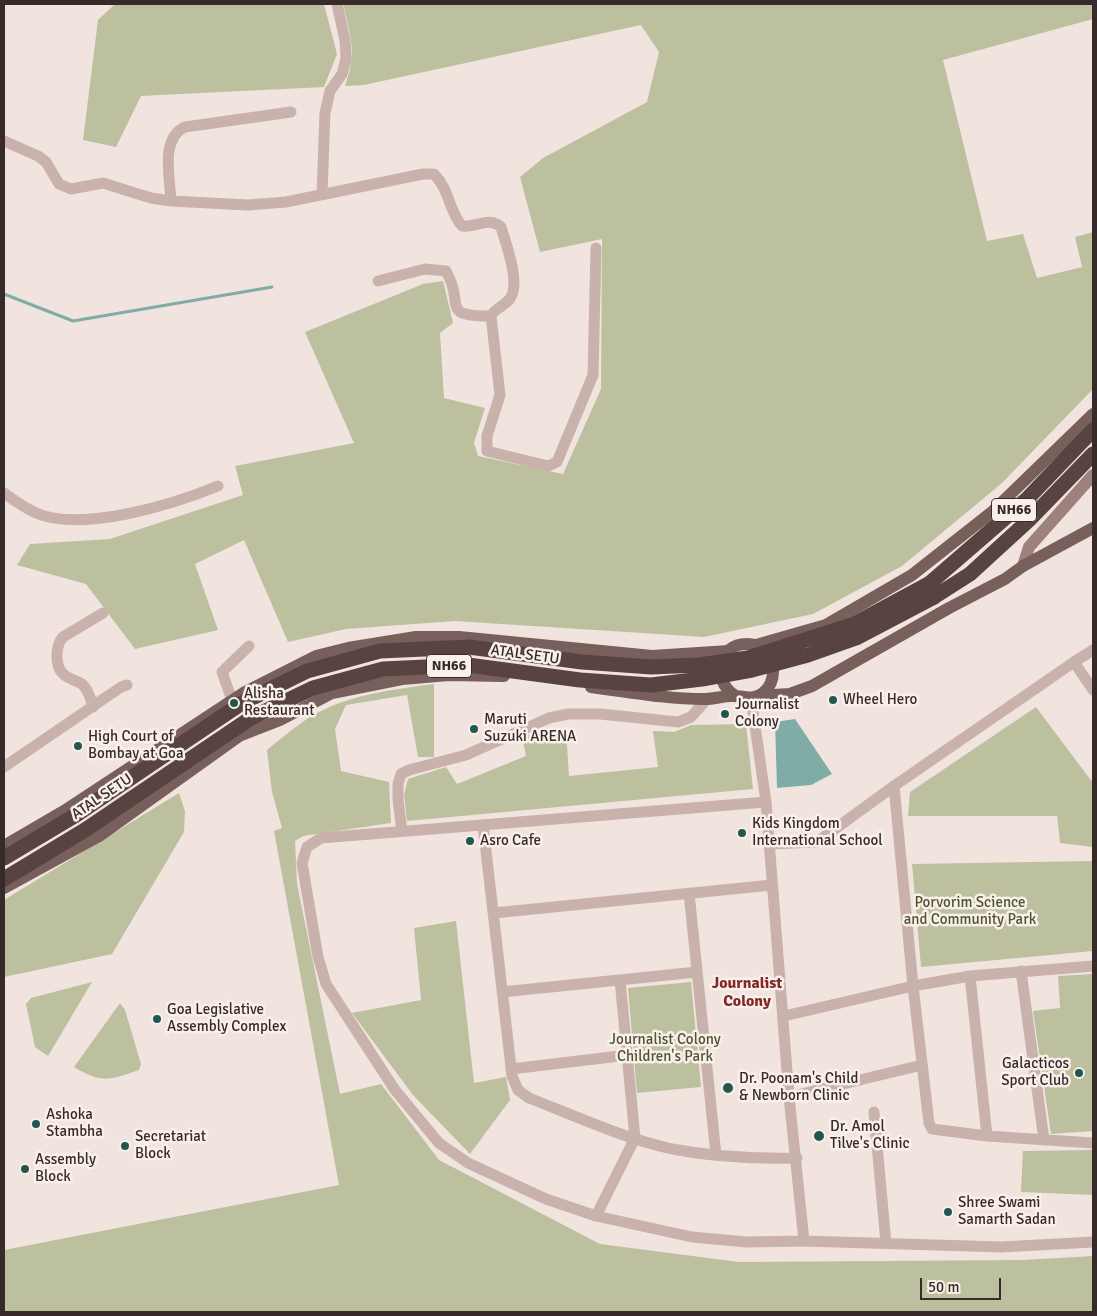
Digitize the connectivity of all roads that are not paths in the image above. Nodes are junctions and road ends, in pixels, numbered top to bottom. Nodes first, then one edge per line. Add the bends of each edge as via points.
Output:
1 (337, 4) edge
2 (291, 112) dead end
3 (4, 141) edge
4 (322, 193) junction
5 (171, 201) junction
6 (596, 248) dead end
7 (378, 280) dead end
8 (491, 316) junction
9 (1093, 414) edge
10 (1093, 430) edge
11 (1093, 454) edge
12 (1093, 475) edge
13 (218, 486) dead end
14 (4, 493) edge
15 (1093, 528) edge
16 (1023, 566) junction
17 (932, 590) junction
18 (103, 613) dead end
19 (756, 645) junction
20 (249, 646) dead end
21 (1093, 650) edge
22 (729, 651) junction
23 (1074, 662) junction
24 (127, 685) dead end
25 (1093, 690) edge
26 (734, 695) junction
27 (754, 697) junction
28 (707, 699) junction
29 (232, 700) junction
30 (93, 707) junction
31 (4, 767) edge
32 (894, 786) junction
33 (766, 802) junction
34 (483, 824) junction
35 (402, 831) junction
36 (769, 844) junction
37 (4, 846) edge
38 (4, 858) edge
39 (4, 879) edge
40 (772, 886) junction
41 (4, 888) edge
42 (689, 893) junction
43 (494, 913) junction
44 (1093, 966) edge
45 (1021, 971) junction
46 (697, 972) junction
47 (970, 976) junction
48 (620, 980) junction
49 (913, 986) junction
50 (502, 992) junction
51 (784, 1016) junction
52 (628, 1055) junction
53 (922, 1065) junction
54 (511, 1069) junction
55 (790, 1097) junction
56 (874, 1112) dead end
57 (987, 1136) junction
58 (635, 1138) junction
59 (1044, 1140) junction
60 (1093, 1143) edge
61 (716, 1155) junction
62 (797, 1158) junction
63 (596, 1216) junction
64 (804, 1241) junction
65 (1093, 1242) edge
66 (886, 1243) junction

1 - 4 street via 346,40 346,59 342,74 330,91 325,112
2 - 5 street via 176,131 169,143
3 - 5 street via 38,156 46,162 59,184 71,189 103,183
4 - 5 street via 286,202 248,205
4 - 8 street via 434,174 443,183 462,226 496,222 501,227 513,272 513,289 511,297
6 - 8 street via 593,375 558,462 548,466 487,452 487,436 500,395
7 - 8 street via 425,269 446,271 460,313
9 - 19 main road via 992,512 912,575 826,625
10 - 17 highway, NH66
11 - 17 highway, NH66 via 1029,520 970,574
12 - 16 street via 1029,547
13 - 14 street via 180,502 105,518 68,519 38,514
15 - 16 main road
16 - 27 main road via 1005,580 812,686 790,694
17 - 38 highway, ATAL SETU / NH66, bridge via 852,625 748,658 699,665 651,667 582,662 469,647 380,651 307,671 242,703 76,815
17 - 39 highway, ATAL SETU / NH66, bridge via 856,638 752,670 702,679 642,684 580,680 468,665 383,669 313,688 251,718 85,830
18 - 30 street via 59,641 57,650 60,671 83,685
19 - 22 main road via 741,644
19 - 27 main road via 770,657 774,668 769,686
20 - 29 street via 222,672
21 - 23 street
22 - 26 main road via 720,663 720,678
22 - 29 main road via 652,656 459,637 416,637 316,656
23 - 25 street
23 - 32 street
24 - 30 street
26 - 27 main road
26 - 28 main road
27 - 33 street
28 - 35 street via 691,718 678,722 600,714 548,718 466,755 410,770 401,774 398,784
28 - 41 main road via 663,697 498,675 402,679 332,692 280,720 239,736 99,836
29 - 37 main road via 64,811
30 - 31 street
32 - 36 street via 817,842
32 - 49 street
33 - 34 street
33 - 36 street
34 - 35 street
34 - 43 street
35 - 63 street via 321,838 307,847 302,863 318,957 326,984 395,1090 439,1143 468,1163 546,1199
36 - 40 street
40 - 42 street
40 - 51 street
42 - 43 street
42 - 46 street
43 - 50 street
44 - 45 street
45 - 47 street
45 - 59 street
46 - 48 street
46 - 61 street
47 - 49 street
47 - 57 street
48 - 50 street
48 - 52 street
49 - 51 street
49 - 53 street
50 - 54 street
51 - 55 street
52 - 54 street
52 - 58 street
53 - 55 street
53 - 57 street via 932,1130
54 - 58 street via 518,1090 529,1098
55 - 62 street
56 - 66 street
57 - 59 street
58 - 61 street
58 - 63 street
59 - 60 street
61 - 62 street via 752,1160
62 - 64 street
63 - 64 street via 692,1237 747,1242
64 - 66 street
65 - 66 street via 1001,1247

